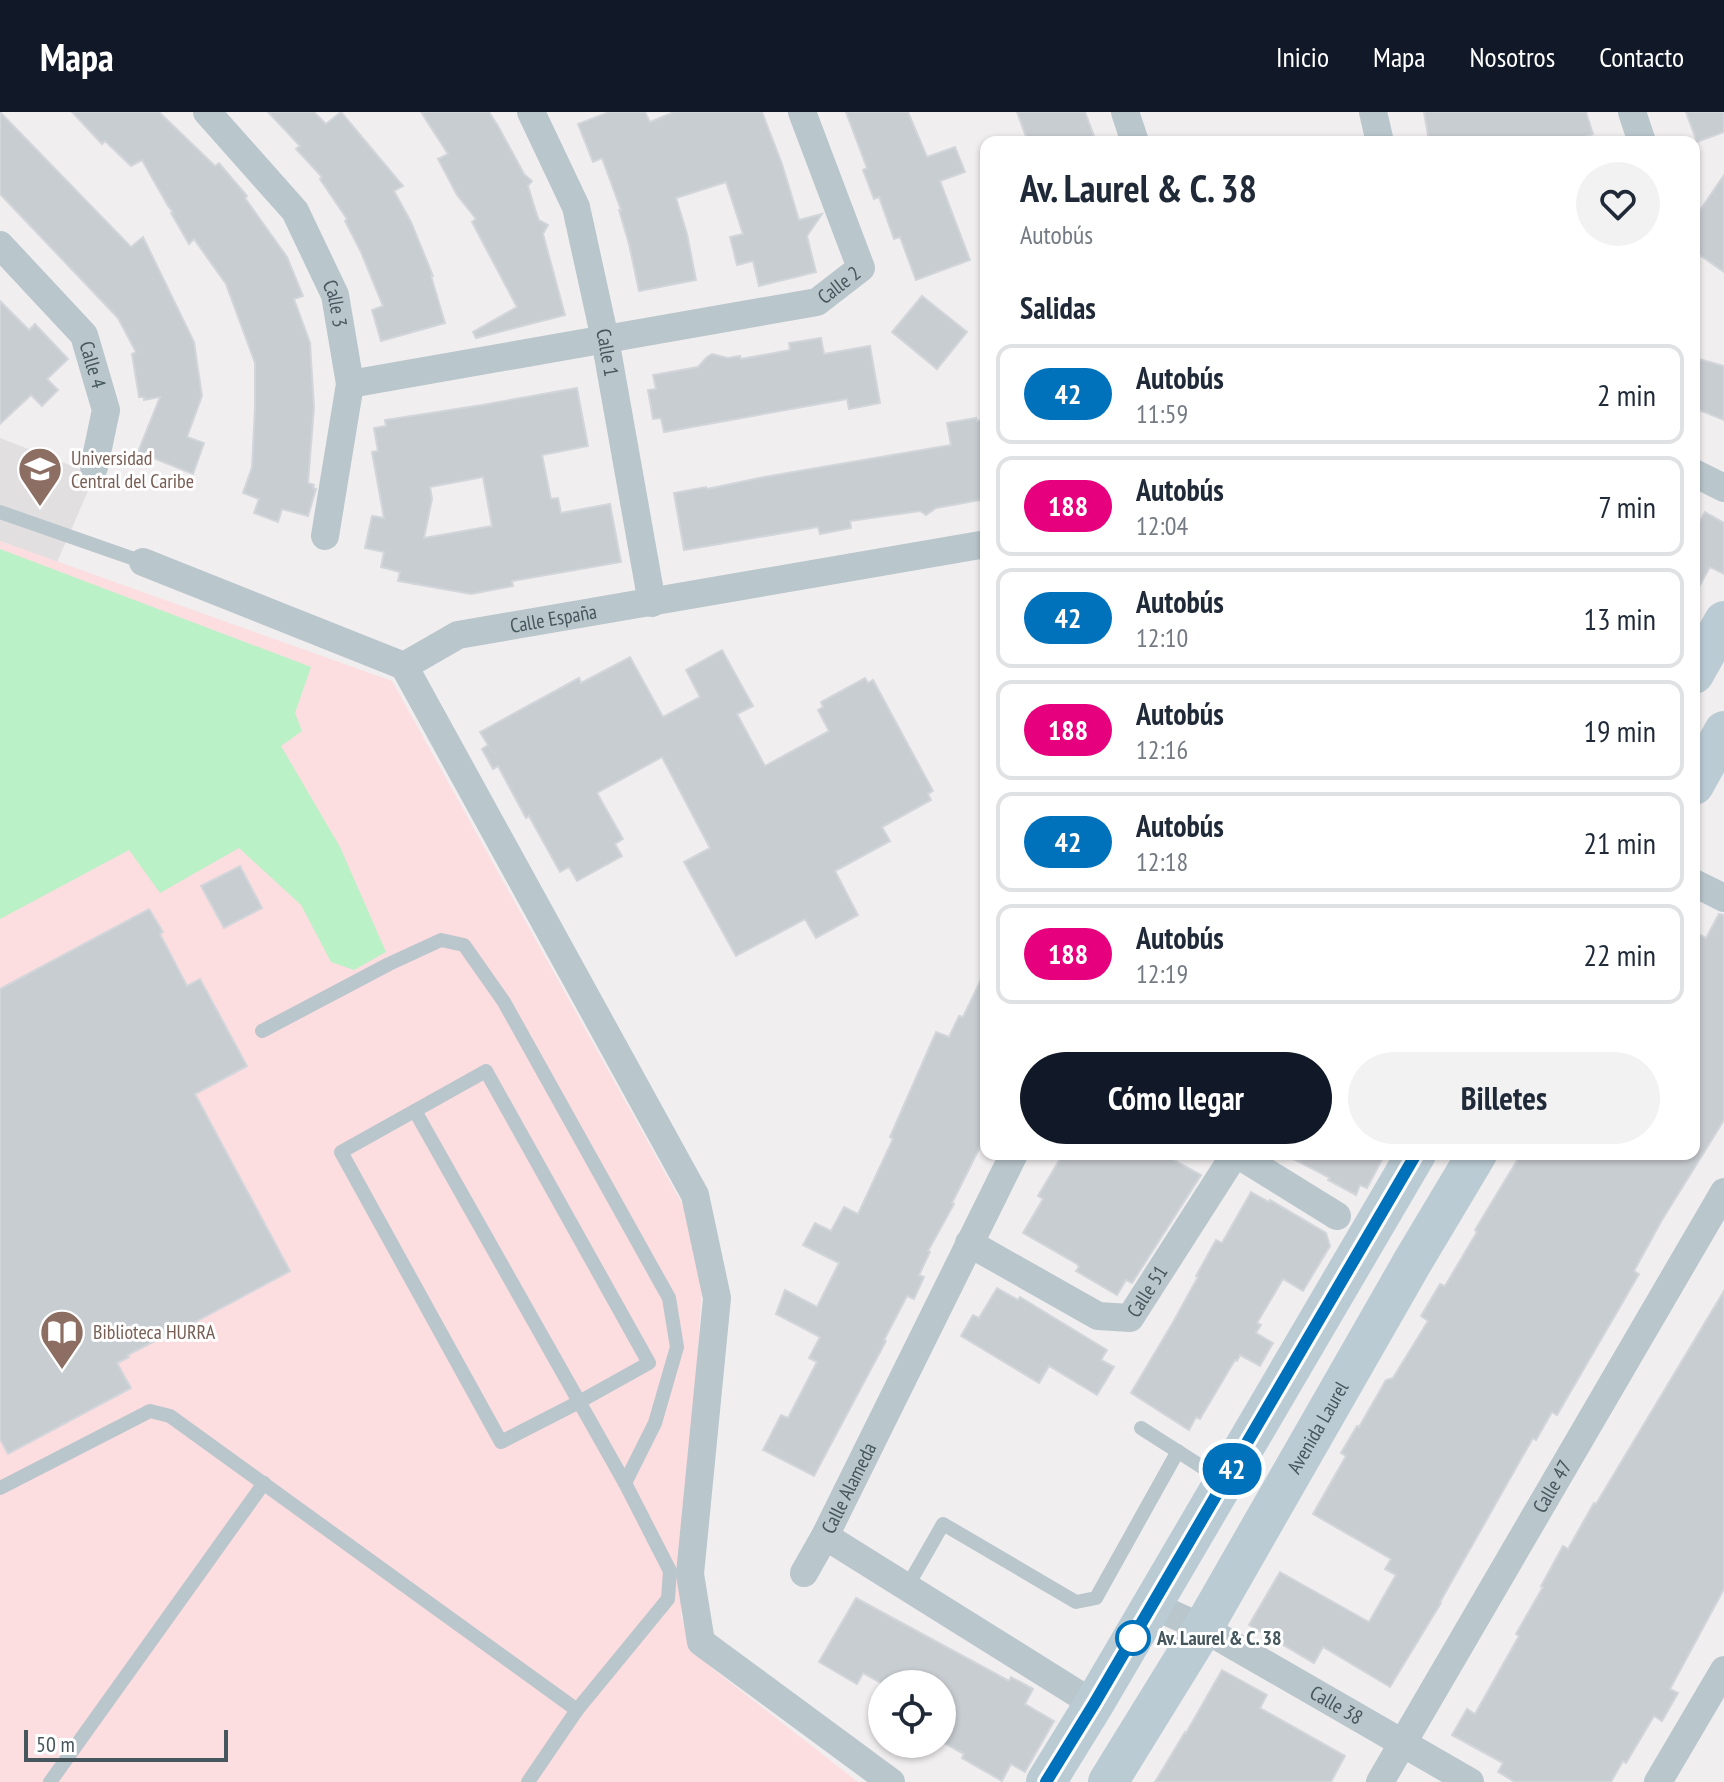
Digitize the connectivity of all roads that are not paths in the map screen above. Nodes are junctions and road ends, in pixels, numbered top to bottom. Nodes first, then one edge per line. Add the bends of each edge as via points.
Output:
1 (207, 112) edge
2 (531, 112) edge
3 (802, 112) edge
4 (1125, 112) edge
5 (1373, 112) edge
6 (1632, 112) edge
7 (1133, 136) edge
8 (1379, 136) edge
9 (1640, 136) edge
10 (0, 245) edge
11 (605, 339) junction
12 (350, 384) junction
13 (94, 467) dead end
14 (1700, 476) edge
15 (1724, 488) edge
16 (0, 512) edge
17 (325, 536) dead end
18 (980, 545) edge
19 (143, 562) joint
20 (652, 603) junction
21 (1724, 621) edge
22 (1700, 663) edge
23 (404, 666) junction
24 (1721, 741) edge
25 (1700, 775) edge
26 (1700, 886) edge
27 (1724, 898) edge
28 (262, 1031) dead end
29 (415, 1111) junction
30 (1011, 1160) edge
31 (1232, 1160) edge
32 (1246, 1160) edge
33 (1412, 1160) edge
34 (1473, 1160) edge
35 (1724, 1192) edge
36 (1337, 1216) dead end
37 (969, 1243) junction
38 (579, 1402) junction
39 (1141, 1428) dead end
40 (1178, 1451) junction
41 (1224, 1481) junction
42 (264, 1483) junction
43 (625, 1483) junction
44 (0, 1488) edge
45 (825, 1536) junction
46 (804, 1573) dead end
47 (907, 1587) junction
48 (1152, 1605) junction
49 (1203, 1628) junction
50 (1724, 1670) edge
51 (1094, 1704) junction
52 (577, 1710) junction
53 (1402, 1743) junction
54 (50, 1782) edge
55 (528, 1782) edge
56 (891, 1782) edge
57 (1046, 1782) edge
58 (1108, 1782) edge
59 (1380, 1782) edge
60 (1470, 1782) edge
61 (1658, 1782) edge

1 - 12 street, Calle 3 via 295,211 335,295
2 - 11 street, Calle 1 via 576,207
3 - 11 street, Calle 2 via 861,268 817,302
4 - 7 street
5 - 8 street
6 - 9 street
10 - 13 street, Calle 4 via 84,335 106,410
11 - 12 street
11 - 20 street, Calle 1
12 - 17 street, Calle 3
14 - 15 street
16 - 19 lane
18 - 20 street, Calle España
19 - 23 street
20 - 23 street, Calle España via 458,635
21 - 22 street
23 - 56 street via 695,1195 717,1298 690,1574 701,1642
24 - 25 street
26 - 27 street
28 - 43 lane via 441,940 464,945 504,1002 669,1298 677,1347 655,1423
29 - 38 lane
29 - 38 lane via 486,1071 649,1363
29 - 38 lane via 341,1152 501,1442
30 - 37 street, Calle Alameda
31 - 37 street, Calle 51 via 1130,1318 1098,1316
32 - 36 street, Calle 51
33 - 41 street
34 - 49 street, Avenida Laurel
35 - 53 street, Calle 47
37 - 45 street, Calle Alameda
38 - 43 lane
39 - 40 lane
40 - 41 lane
40 - 47 lane via 1096,1598 1076,1602 943,1524
41 - 48 street
42 - 44 lane via 170,1416 150,1411
42 - 52 lane
42 - 54 lane
43 - 52 lane via 670,1571 668,1599
45 - 46 street
45 - 47 street, Calle Alameda
47 - 51 street, Calle Alameda
48 - 49 street, Calle 38
48 - 51 street
49 - 53 street, Calle 38
49 - 58 street, Avenida Laurel
50 - 61 street
51 - 57 street
52 - 55 lane
53 - 59 street, Calle 47
53 - 60 street, Calle 38

